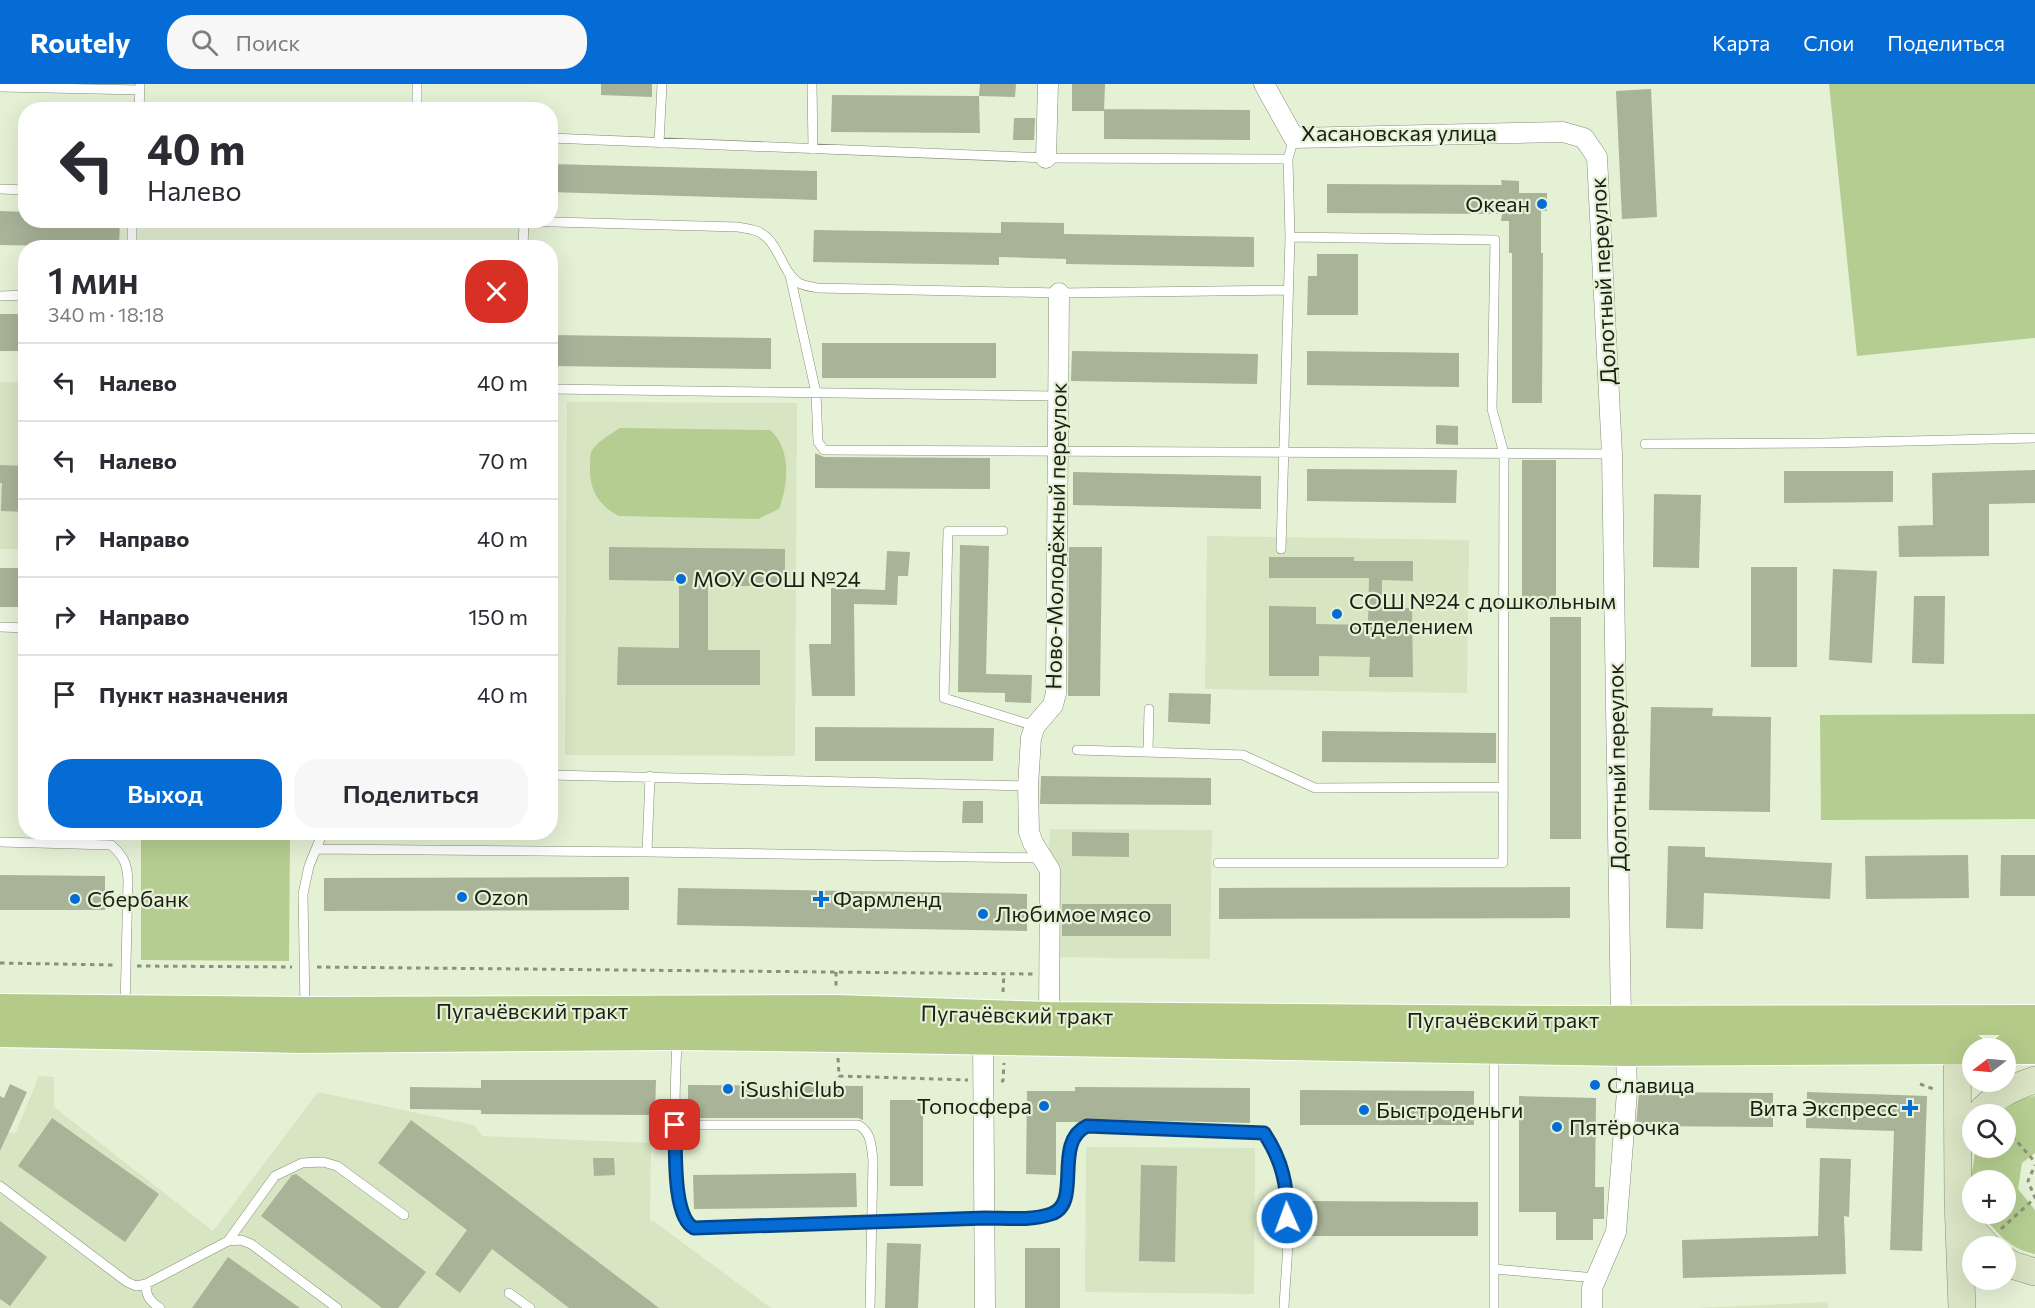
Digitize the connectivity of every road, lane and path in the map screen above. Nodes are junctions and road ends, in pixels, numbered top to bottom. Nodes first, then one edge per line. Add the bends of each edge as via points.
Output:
1 (417, 84) edge
2 (662, 84) edge
3 (813, 84) edge
4 (1048, 84) edge
5 (1264, 84) edge
6 (0, 87) edge
7 (140, 87) edge
8 (139, 102) edge
9 (417, 102) edge
10 (1563, 132) joint
11 (558, 138) edge
12 (1294, 138) junction
13 (659, 142) junction
14 (813, 149) junction
15 (1046, 159) junction
16 (1287, 159) junction
17 (0, 189) edge
18 (18, 190) edge
19 (558, 223) edge
20 (1290, 237) junction
21 (790, 275) junction
22 (1288, 290) junction
23 (1059, 293) junction
24 (18, 295) edge
25 (0, 296) edge
26 (558, 389) edge
27 (816, 393) junction
28 (1057, 396) junction
29 (2035, 438) edge
30 (1645, 444) dead end
31 (1057, 453) junction
32 (1283, 453) junction
33 (1504, 454) junction
34 (1612, 454) junction
35 (1003, 531) dead end
36 (1281, 549) dead end
37 (0, 627) edge
38 (18, 628) edge
39 (1149, 709) dead end
40 (1035, 726) junction
41 (1077, 750) dead end
42 (1148, 752) junction
43 (558, 775) edge
44 (650, 776) junction
45 (1028, 786) junction
46 (1503, 787) junction
47 (72, 840) edge
48 (320, 840) edge
49 (0, 842) edge
50 (72, 844) junction
51 (317, 849) junction
52 (647, 852) junction
53 (1043, 858) junction
54 (1218, 863) dead end
55 (0, 963) edge
56 (126, 966) junction
57 (304, 967) junction
58 (1004, 973) junction
59 (1050, 974) junction
60 (1002, 996) dead end
61 (0, 1009) edge
62 (125, 1011) junction
63 (305, 1012) junction
64 (1049, 1017) junction
65 (1957, 1019) junction
66 (2035, 1020) edge
67 (1621, 1021) junction
68 (0, 1032) edge
69 (677, 1035) junction
70 (1962, 1038) edge
71 (994, 1047) junction
72 (1494, 1048) junction
73 (1962, 1049) edge
74 (2016, 1049) edge
75 (2035, 1049) edge
76 (1626, 1051) junction
77 (2035, 1080) edge
78 (1003, 1081) dead end
79 (1963, 1092) edge
80 (1990, 1104) edge
81 (675, 1125) junction
82 (2016, 1141) edge
83 (1962, 1148) edge
84 (1959, 1160) junction
85 (2035, 1163) edge
86 (0, 1186) edge
87 (1958, 1200) junction
88 (404, 1215) dead end
89 (985, 1218) junction
90 (871, 1222) junction
91 (1986, 1236) edge
92 (1996, 1236) edge
93 (228, 1241) junction
94 (2016, 1266) edge
95 (1494, 1269) junction
96 (2035, 1272) edge
97 (1596, 1278) junction
98 (146, 1284) junction
99 (509, 1293) dead end
100 (160, 1308) edge
101 (337, 1308) edge
102 (530, 1308) edge
103 (870, 1308) edge
104 (985, 1308) edge
105 (1284, 1308) edge
106 (1494, 1308) edge
107 (1592, 1308) edge
108 (1962, 1308) edge

1 - 9 lane
2 - 13 lane
3 - 14 lane
4 - 15 street
5 - 12 street, Хасановская улица
6 - 7 lane
7 - 8 lane
10 - 12 street, Хасановская улица
10 - 34 street, Долотный переулок via 1584,138 1597,157
11 - 13 lane
12 - 16 lane
13 - 14 lane
14 - 15 lane
15 - 16 lane
16 - 20 lane
17 - 18 lane
19 - 21 lane via 738,227 758,232 771,242
20 - 22 lane
20 - 33 lane via 1495,240 1492,410
21 - 23 lane via 801,285 818,288
21 - 27 lane
22 - 23 lane
22 - 32 lane
23 - 28 street, Ново-Молодёжный переулок
24 - 25 lane
26 - 27 lane
27 - 28 lane
27 - 31 lane via 817,437 824,450
28 - 31 street, Ново-Молодёжный переулок
29 - 30 lane
31 - 32 lane
31 - 40 street, Ново-Молодёжный переулок via 1056,693 1053,705
32 - 33 lane
32 - 36 lane
33 - 34 lane
33 - 46 lane
34 - 67 street, Долотный переулок
35 - 40 lane via 948,531 944,698
37 - 38 lane
39 - 42 lane
40 - 45 street, Ново-Молодёжный переулок
41 - 42 lane
42 - 46 lane via 1243,755 1315,788
43 - 44 lane
44 - 45 lane
44 - 52 lane
45 - 53 street, Ново-Молодёжный переулок via 1029,832
46 - 54 lane via 1503,863
47 - 50 lane
48 - 51 lane
49 - 50 lane
50 - 56 lane via 111,845 127,865
51 - 52 lane
51 - 57 lane via 303,894
52 - 53 lane
53 - 59 street, Ново-Молодёжный переулок via 1050,870
55 - 56 path
56 - 57 path
56 - 62 lane
57 - 58 path
57 - 63 lane
58 - 59 path
58 - 60 path
59 - 64 street, Ново-Молодёжный переулок
61 - 62 main road, Пугачёвский тракт
62 - 63 main road, Пугачёвский тракт
63 - 64 main road, Пугачёвский тракт via 836,1010
64 - 67 main road, Пугачёвский тракт
65 - 66 main road, Пугачёвский тракт
65 - 67 main road, Пугачёвский тракт
65 - 70 main road
67 - 76 street, Долотный переулок
68 - 69 main road, Пугачёвский тракт via 301,1038
69 - 71 main road, Пугачёвский тракт
69 - 81 lane
71 - 72 main road, Пугачёвский тракт
71 - 78 path
71 - 89 street
72 - 76 main road, Пугачёвский тракт
72 - 95 lane
73 - 76 main road, Пугачёвский тракт
74 - 75 main road
76 - 97 street, Долотный переулок via 1627,1092 1616,1232
77 - 80 main road via 2008,1090
79 - 84 main road
81 - 90 lane via 676,1184 690,1226
81 - 90 lane via 865,1128 873,1160
82 - 85 path
83 - 84 main road
84 - 87 main road
85 - 92 path via 2028,1181 2035,1198
86 - 98 lane via 127,1282 136,1286
87 - 91 main road via 1975,1233
87 - 108 main road
88 - 93 lane via 337,1166 323,1162 302,1164 275,1176
89 - 90 lane
89 - 104 street
89 - 105 lane via 1032,1218 1060,1209 1065,1199 1070,1145 1077,1130 1087,1126 1264,1133 1284,1172 1288,1199
90 - 103 lane
93 - 98 lane
93 - 101 lane via 251,1244
94 - 96 main road
95 - 97 lane
95 - 106 lane
97 - 107 street, Долотный переулок
98 - 100 lane via 146,1294
99 - 102 lane

